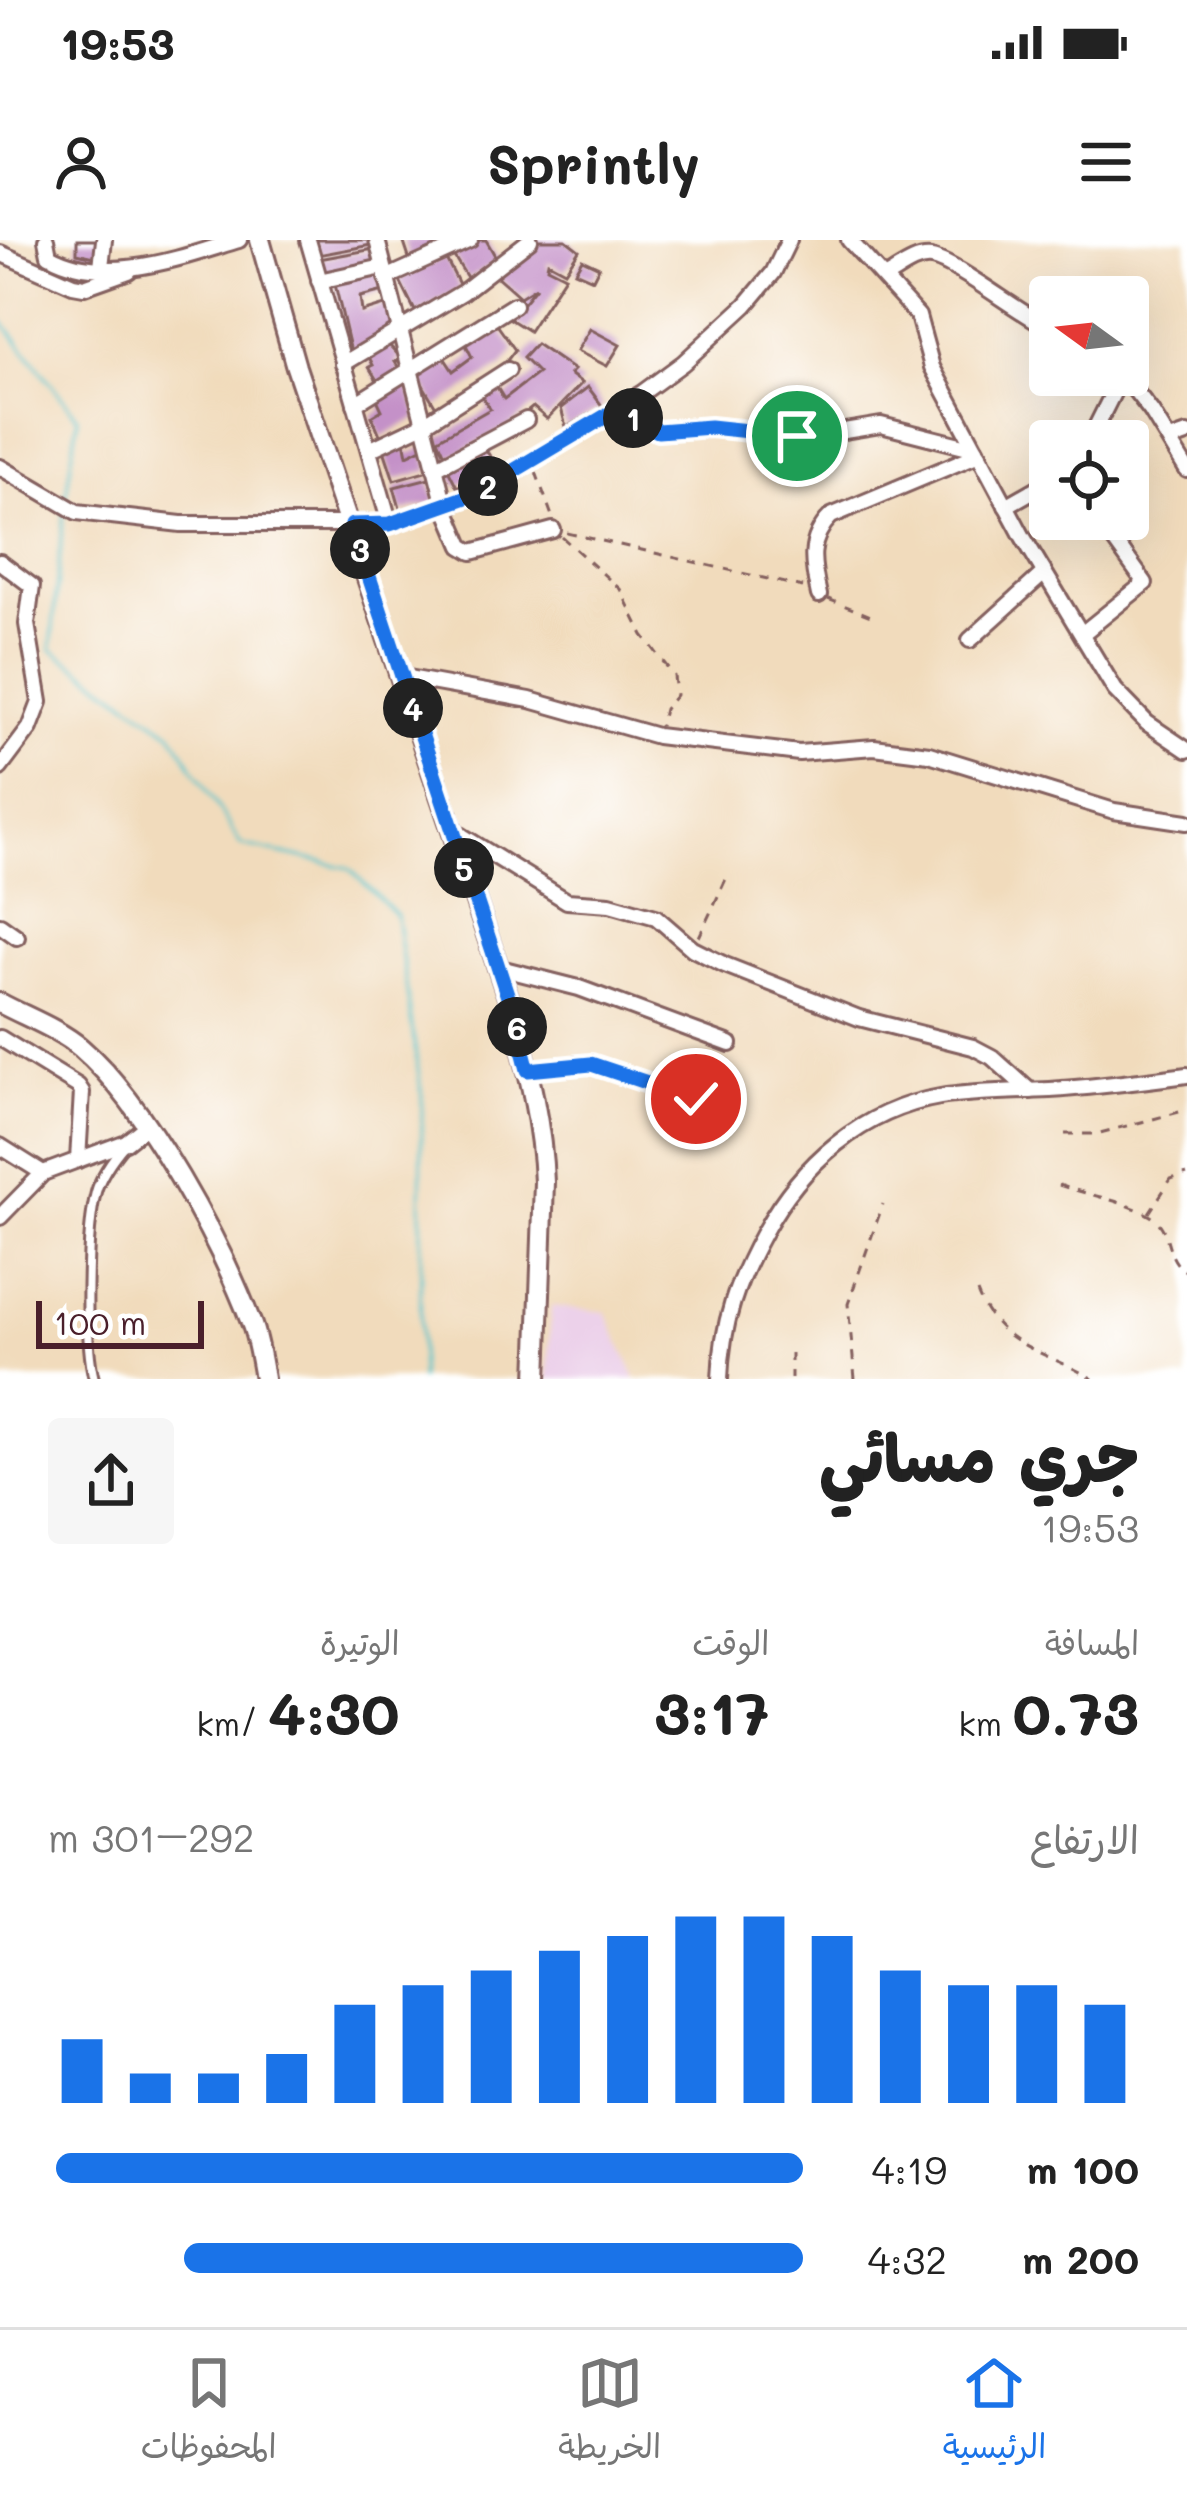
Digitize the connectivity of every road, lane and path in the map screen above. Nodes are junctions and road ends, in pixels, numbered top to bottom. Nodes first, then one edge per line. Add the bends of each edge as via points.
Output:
1 (46, 240) edge
2 (104, 240) edge
3 (239, 240) edge
4 (260, 240) edge
5 (308, 240) edge
6 (377, 240) edge
7 (470, 240) edge
8 (530, 240) edge
9 (789, 240) edge
10 (849, 240) edge
11 (0, 253) edge
12 (101, 267) junction
13 (140, 267) junction
14 (385, 273) junction
15 (886, 277) junction
16 (319, 281) junction
17 (514, 305) dead end
18 (1029, 315) edge
19 (400, 330) junction
20 (344, 364) junction
21 (508, 370) dead end
22 (410, 373) junction
23 (1138, 396) edge
24 (355, 404) junction
25 (616, 410) junction
26 (526, 421) dead end
27 (424, 424) junction
28 (1187, 434) edge
29 (1170, 440) junction
30 (369, 450) junction
31 (978, 452) junction
32 (531, 459) junction
33 (0, 467) edge
34 (435, 468) junction
35 (1187, 470) edge
36 (1029, 493) edge
37 (445, 506) junction
38 (1006, 506) junction
39 (390, 524) junction
40 (352, 525) junction
41 (553, 530) junction
42 (1114, 540) edge
43 (0, 562) edge
44 (1044, 573) junction
45 (820, 595) junction
46 (871, 616) dead end
47 (1083, 633) junction
48 (970, 640) dead end
49 (403, 677) junction
50 (657, 736) junction
51 (1187, 750) edge
52 (0, 768) edge
53 (1187, 822) edge
54 (451, 829) junction
55 (726, 879) dead end
56 (0, 925) edge
57 (17, 937) dead end
58 (693, 949) junction
59 (496, 967) junction
60 (0, 1003) edge
61 (0, 1038) edge
62 (730, 1043) dead end
63 (528, 1070) junction
64 (1187, 1075) edge
65 (1030, 1091) junction
66 (696, 1099) dead end
67 (1187, 1110) edge
68 (145, 1127) junction
69 (1065, 1134) dead end
70 (126, 1142) junction
71 (0, 1146) edge
72 (78, 1160) junction
73 (43, 1173) junction
74 (1187, 1174) edge
75 (1059, 1185) dead end
76 (883, 1204) dead end
77 (1148, 1214) junction
78 (0, 1217) edge
79 (1187, 1272) edge
80 (977, 1292) dead end
81 (790, 1353) dead end
82 (94, 1379) edge
83 (265, 1379) edge
84 (537, 1379) edge
85 (720, 1379) edge
86 (791, 1379) edge
87 (855, 1379) edge
88 (1093, 1379) edge

1 - 12 street via 51,257
2 - 12 street
3 - 13 street
4 - 40 street
5 - 16 street
6 - 14 street
7 - 14 street
8 - 19 street
9 - 25 street via 760,291 724,328
10 - 15 street
11 - 13 street via 73,285
12 - 13 street
14 - 16 street
14 - 19 street
15 - 18 street via 916,260 937,260
15 - 31 street via 918,316 932,367
16 - 20 street
17 - 22 street
19 - 20 street
19 - 22 street
20 - 24 street
21 - 27 street
22 - 24 street
22 - 27 street
23 - 29 street
24 - 30 street
25 - 31 street via 658,431 814,436 881,425
25 - 32 street
26 - 34 street
27 - 30 street
27 - 34 street
28 - 29 street
29 - 35 street
30 - 39 street
31 - 38 street
31 - 45 street via 831,516 811,556
32 - 37 street
32 - 41 path
33 - 40 street via 77,512 181,524
34 - 37 street
36 - 38 street
37 - 39 street
37 - 41 street via 472,552
38 - 44 street
39 - 40 street
40 - 49 street
41 - 45 path
41 - 50 path via 620,589 674,676 676,695
42 - 47 street via 1144,583
43 - 52 street via 32,586 27,624 40,696
44 - 47 street
44 - 48 street
45 - 46 path
47 - 51 street via 1127,706
49 - 50 street via 530,700
49 - 54 street
50 - 53 street via 799,753 874,747 929,754 1114,811
54 - 58 street via 567,901 656,917
54 - 59 street
55 - 58 path
56 - 57 street
58 - 65 street via 859,1018 973,1047
59 - 62 street
59 - 63 street
60 - 68 street via 75,1042
61 - 72 street via 82,1092
63 - 66 street via 591,1064
63 - 84 street via 544,1182
64 - 65 street
65 - 85 street via 908,1105 817,1159 786,1193 736,1285
67 - 69 path via 1096,1135
68 - 70 street
68 - 83 street via 225,1268 253,1327
70 - 72 street
70 - 82 lane via 96,1191 87,1340
71 - 73 street
72 - 73 street
73 - 78 street
74 - 77 path via 1171,1180
75 - 77 path
76 - 87 path via 848,1304
77 - 79 path
80 - 88 path via 1004,1333
81 - 86 path

